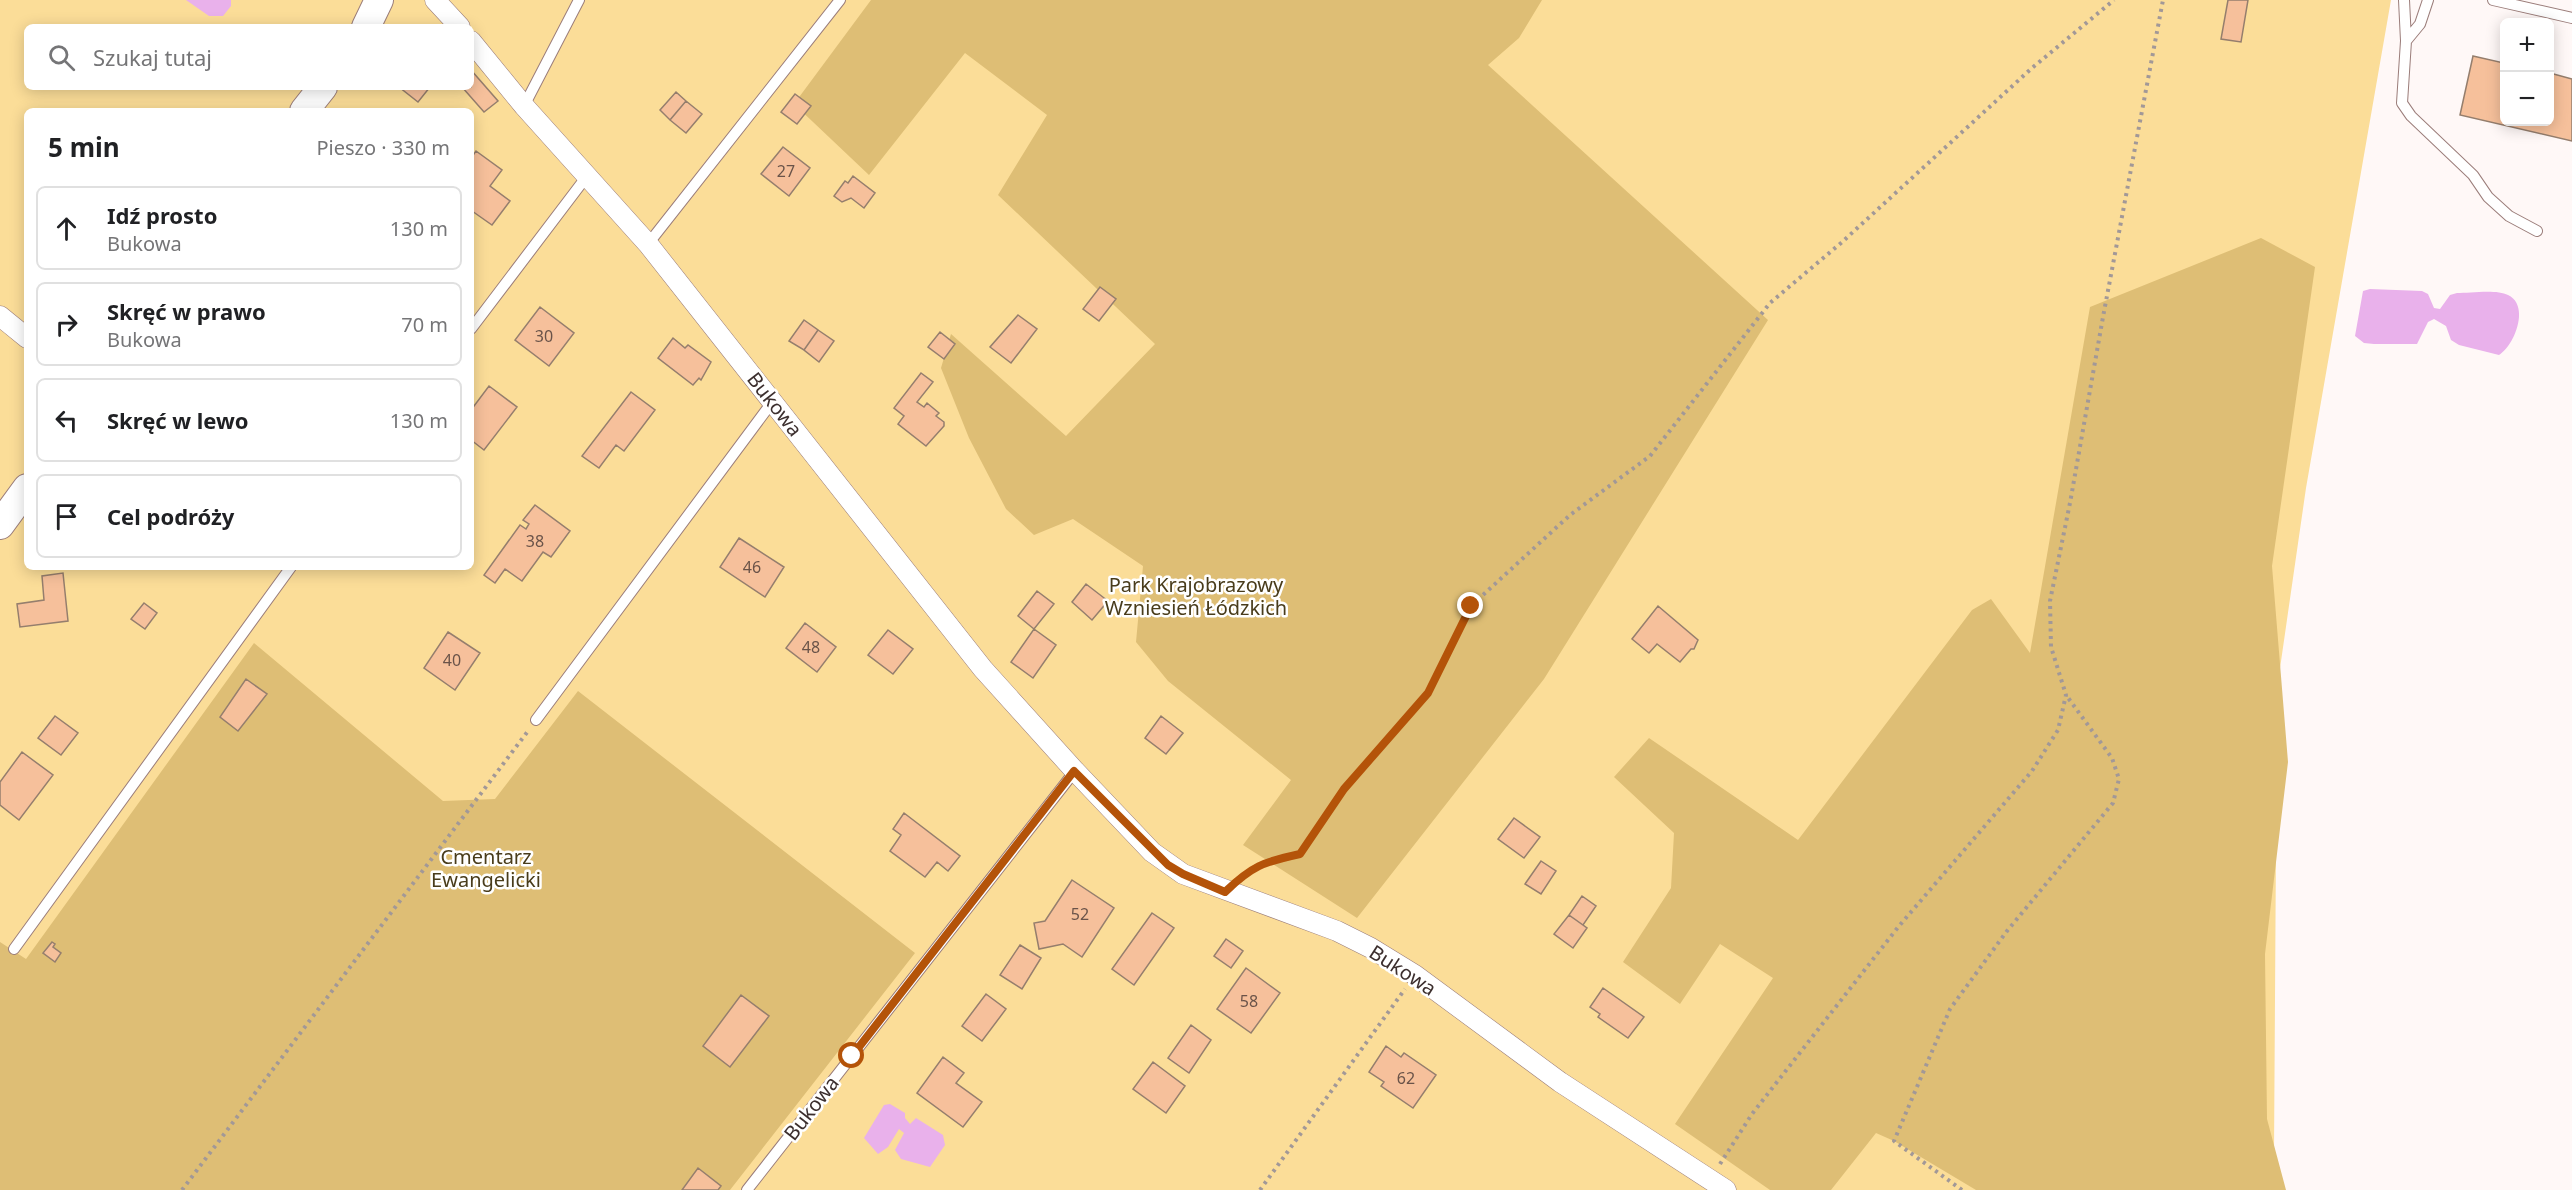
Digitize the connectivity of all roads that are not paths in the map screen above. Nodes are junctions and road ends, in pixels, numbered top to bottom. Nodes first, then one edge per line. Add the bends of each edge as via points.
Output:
1 (380, 0) edge
2 (435, 0) edge
3 (579, 0) edge
4 (840, 0) edge
5 (2404, 0) edge
6 (2428, 0) edge
7 (2493, 0) edge
8 (2572, 18) edge
9 (368, 24) edge
10 (457, 24) edge
11 (2406, 41) junction
12 (474, 45) edge
13 (321, 90) edge
14 (524, 106) junction
15 (306, 108) edge
16 (587, 176) junction
17 (2537, 231) dead end
18 (648, 244) junction
19 (0, 316) edge
20 (474, 325) edge
21 (24, 336) edge
22 (773, 401) junction
23 (24, 492) edge
24 (0, 525) edge
25 (289, 570) edge
26 (536, 720) road end
27 (1074, 771) junction
28 (14, 949) dead end
29 (1718, 1185) edge
30 (747, 1190) edge

1 - 9 street
2 - 10 street
3 - 14 lane
4 - 18 lane
5 - 11 lane
6 - 11 lane via 2420,24
7 - 8 lane
11 - 17 lane via 2402,103 2474,176 2488,197 2509,216
12 - 14 street, Bukowa
13 - 15 street
14 - 16 street, Bukowa
16 - 18 street, Bukowa
16 - 20 lane
18 - 22 street, Bukowa
19 - 21 street
22 - 26 lane
22 - 27 street, Bukowa via 983,669
23 - 24 street
25 - 28 lane
27 - 29 street, Bukowa via 1168,865 1225,892 1337,931 1371,948 1415,975 1560,1082
27 - 30 lane, Bukowa

